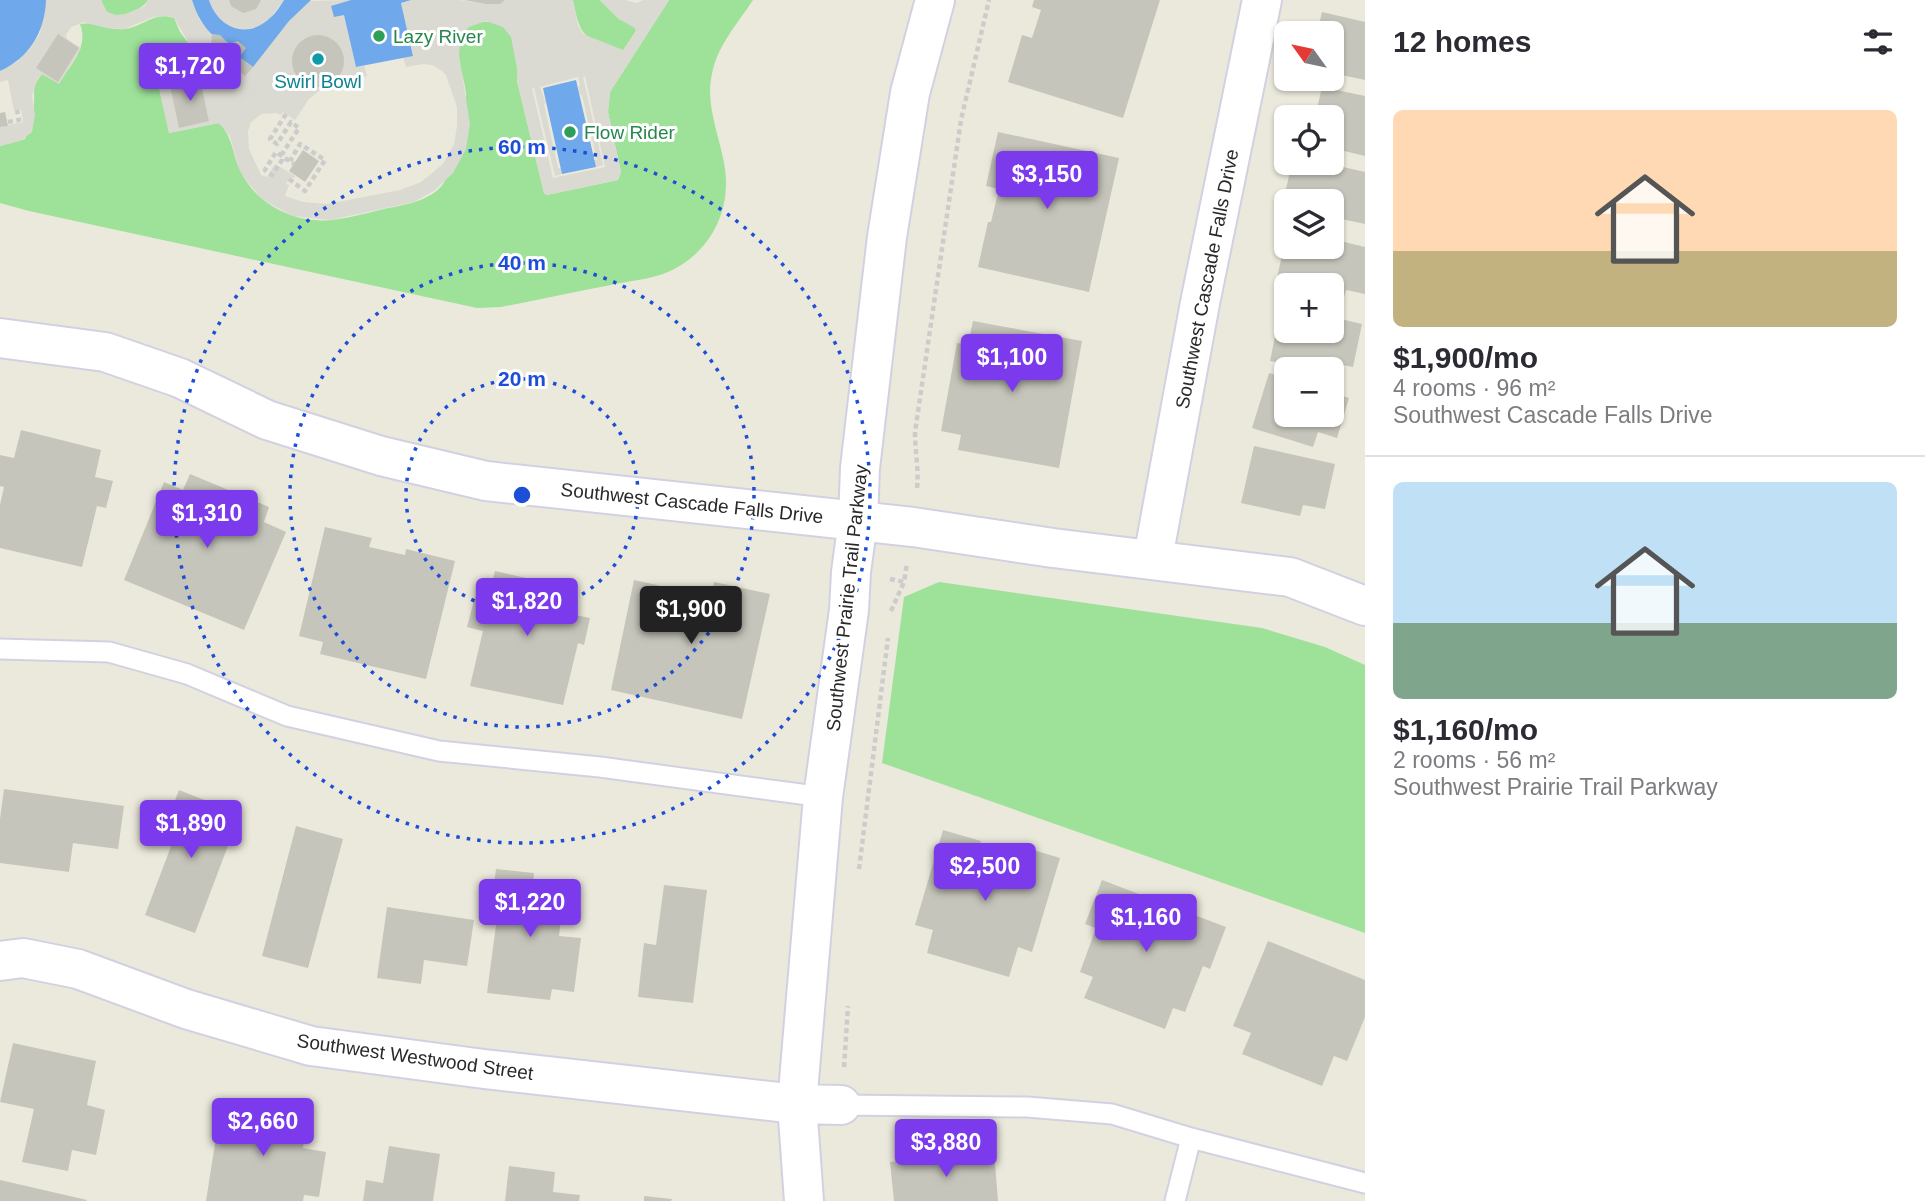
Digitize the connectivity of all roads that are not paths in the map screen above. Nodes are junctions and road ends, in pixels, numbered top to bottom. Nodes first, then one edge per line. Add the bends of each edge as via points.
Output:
1 (935, 0) edge
2 (1262, 0) edge
3 (0, 338) edge
4 (858, 521) junction
5 (1153, 558) junction
6 (1365, 606) edge
7 (0, 649) edge
8 (823, 797) junction
9 (0, 961) edge
10 (796, 1104) junction
11 (841, 1105) joint
12 (1191, 1138) junction
13 (1365, 1182) edge
14 (804, 1201) edge
15 (1175, 1201) edge

1 - 4 street, Southwest Prairie Trail Parkway via 910,93 887,237
2 - 5 street, Southwest Cascade Falls Drive
3 - 4 street, Southwest Cascade Falls Drive via 105,352 180,378 267,420 381,456 486,481
4 - 5 street, Southwest Cascade Falls Drive
4 - 8 street, Southwest Prairie Trail Parkway
5 - 6 street, Southwest Cascade Falls Drive via 1290,577
7 - 8 lane via 109,652 187,674 288,716 439,751
8 - 10 street, Southwest Prairie Trail Parkway
9 - 10 street, Southwest Westwood Street via 23,958 78,969 186,1009 311,1046
10 - 11 street, Southwest Westwood Street
10 - 14 street, Southwest Prairie Trail Parkway
11 - 12 lane via 1027,1107 1112,1114
12 - 13 lane
12 - 15 lane

